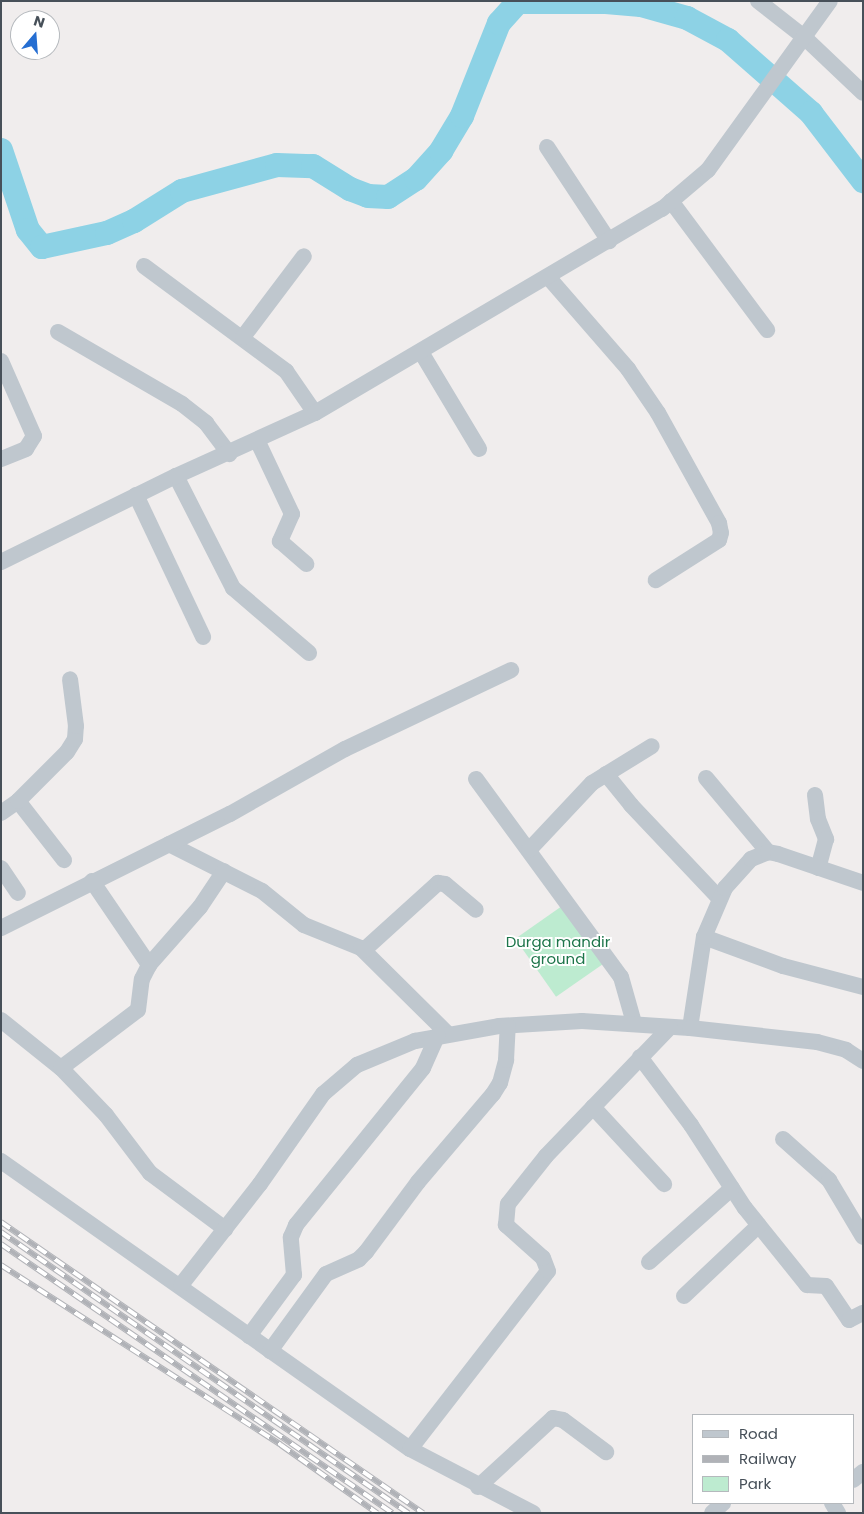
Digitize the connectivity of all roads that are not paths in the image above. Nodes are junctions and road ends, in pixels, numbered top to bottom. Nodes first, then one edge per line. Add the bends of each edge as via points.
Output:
1 (758, 1) edge
2 (830, 1) edge
3 (804, 37) junction
4 (863, 93) edge
5 (547, 148) dead end
6 (671, 201) junction
7 (609, 241) junction
8 (304, 256) dead end
9 (144, 266) dead end
10 (549, 278) junction
11 (766, 330) dead end
12 (58, 332) dead end
13 (243, 337) junction
14 (422, 352) junction
15 (1, 361) edge
16 (315, 413) junction
17 (257, 440) junction
18 (479, 449) dead end
19 (228, 454) junction
20 (1, 459) edge
21 (176, 476) junction
22 (136, 495) junction
23 (1, 562) edge
24 (306, 564) dead end
25 (656, 580) dead end
26 (203, 637) dead end
27 (309, 653) dead end
28 (511, 670) dead end
29 (70, 679) dead end
30 (652, 746) dead end
31 (606, 774) junction
32 (476, 778) dead end
33 (706, 778) dead end
34 (815, 795) dead end
35 (18, 802) junction
36 (1, 813) edge
37 (169, 844) junction
38 (528, 850) junction
39 (768, 852) junction
40 (64, 860) dead end
41 (1, 868) edge
42 (818, 868) junction
43 (224, 871) junction
44 (92, 882) junction
45 (863, 883) edge
46 (18, 893) dead end
47 (719, 898) junction
48 (476, 910) dead end
49 (1, 928) edge
50 (704, 937) junction
51 (364, 950) junction
52 (149, 965) junction
53 (863, 987) edge
54 (1, 1020) edge
55 (634, 1023) junction
56 (508, 1026) junction
57 (670, 1026) junction
58 (690, 1028) junction
59 (443, 1034) junction
60 (862, 1056) edge
61 (640, 1057) junction
62 (61, 1068) junction
63 (594, 1107) junction
64 (783, 1139) dead end
65 (1, 1161) edge
66 (664, 1184) dead end
67 (732, 1188) junction
68 (759, 1225) junction
69 (225, 1229) junction
70 (862, 1235) edge
71 (649, 1262) dead end
72 (181, 1285) junction
73 (684, 1296) dead end
74 (863, 1313) edge
75 (249, 1336) junction
76 (270, 1351) junction
77 (410, 1449) junction
78 (606, 1452) dead end
79 (478, 1487) junction
80 (723, 1504) edge
81 (533, 1513) edge
82 (712, 1513) edge

1 - 3 street
2 - 3 street
3 - 4 street
3 - 6 street via 708,170
5 - 7 street
6 - 7 street
6 - 11 street
7 - 10 street
8 - 13 street
9 - 13 street
10 - 14 street
10 - 25 street via 628,369 658,413 719,523 719,540
12 - 19 street via 182,404 206,423
13 - 16 street via 293,378
14 - 16 street
14 - 18 street
15 - 20 street via 34,436 26,449
16 - 17 street
17 - 19 street
17 - 24 street via 292,514 280,541
19 - 21 street
21 - 22 street
21 - 27 street via 233,588
22 - 23 street
22 - 26 street
28 - 37 street via 345,749
29 - 35 street via 75,739 67,752
30 - 31 street
31 - 38 street via 592,783
31 - 47 street
32 - 38 street
33 - 39 street
34 - 42 street via 818,819 826,838
35 - 36 street
35 - 40 street
37 - 43 street
37 - 44 street
38 - 55 street via 621,977
39 - 42 street
39 - 47 street via 751,859
41 - 46 street
42 - 45 street
43 - 51 street via 262,892 304,924
43 - 52 street via 200,907
44 - 49 street
44 - 52 street
47 - 50 street
48 - 51 street via 445,884 438,883
50 - 53 street via 783,966
50 - 58 street
51 - 59 street
52 - 62 street via 142,979 138,1010
54 - 62 street
55 - 56 street via 582,1020
55 - 57 street
56 - 59 street
56 - 76 street via 506,1060 500,1083 493,1094 418,1182 366,1252 359,1259 326,1274
57 - 58 street
57 - 61 street
58 - 60 street via 817,1042
59 - 69 street via 378,1054 337,1080 312,1108
59 - 75 street via 422,1068 296,1225 291,1236 294,1276
61 - 63 street
61 - 67 street via 691,1125
62 - 69 street via 106,1115 150,1173
63 - 66 street
63 - 77 street via 546,1156 505,1212 506,1225 543,1258 548,1271
64 - 70 street via 829,1180
65 - 72 street
67 - 68 street
67 - 71 street
68 - 73 street
68 - 74 street via 807,1285 826,1286 849,1320
69 - 72 street
72 - 75 street
75 - 76 street
76 - 77 street
77 - 79 street
78 - 79 street via 563,1420 553,1418
79 - 81 street
80 - 82 street

